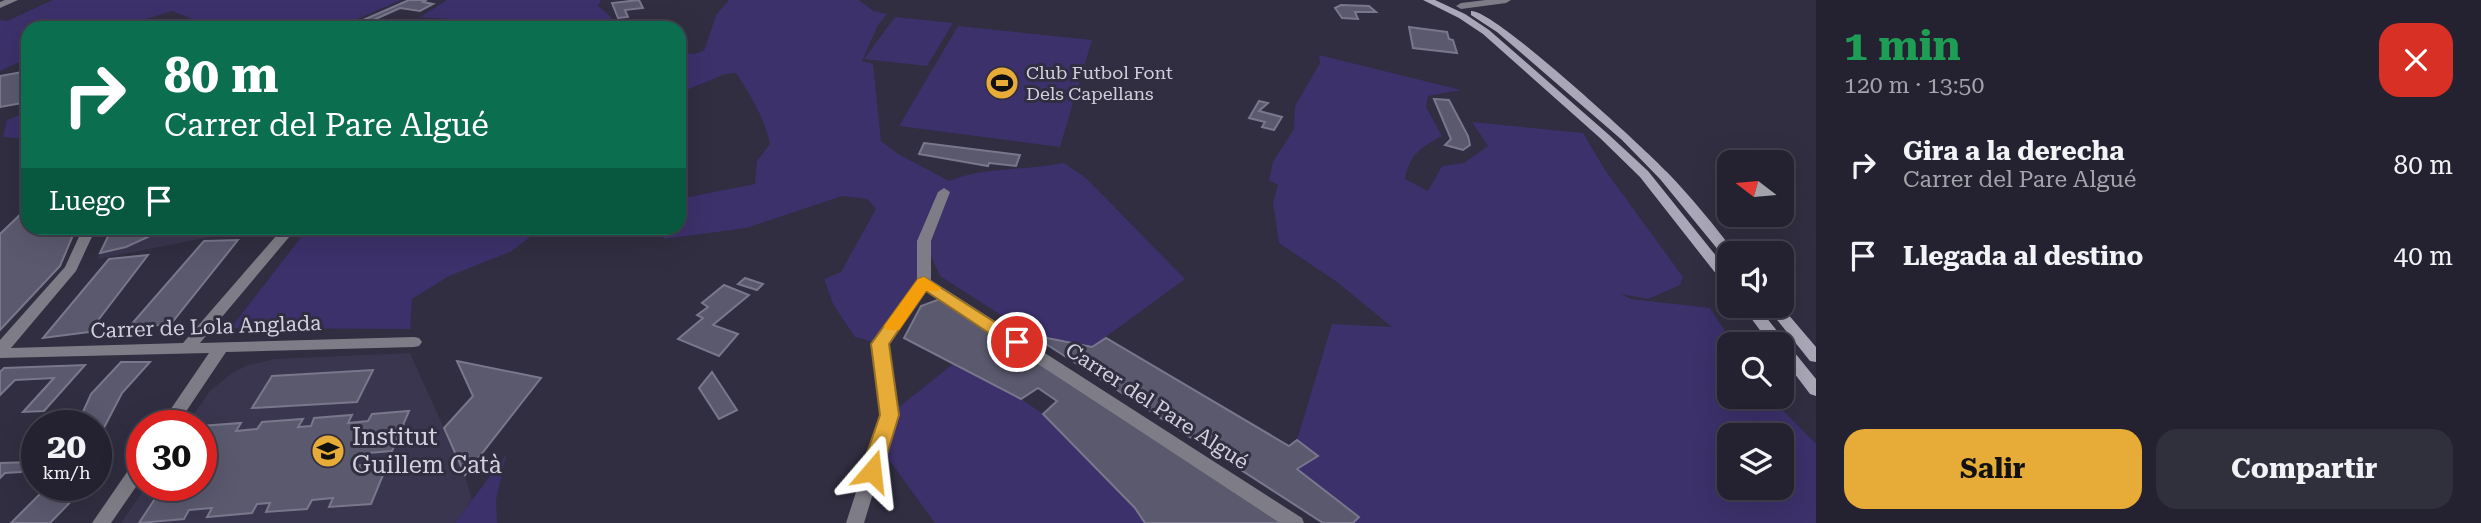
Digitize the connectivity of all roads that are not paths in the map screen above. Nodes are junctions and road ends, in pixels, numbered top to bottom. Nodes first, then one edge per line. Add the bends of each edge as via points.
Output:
1 (13, 0) edge
2 (1428, 0) edge
3 (1448, 0) edge
4 (1506, 0) edge
5 (0, 5) edge
6 (1461, 6) junction
7 (944, 192) dead end
8 (86, 235) edge
9 (284, 235) edge
10 (1718, 241) edge
11 (1717, 266) edge
12 (924, 282) junction
13 (1759, 318) edge
14 (1783, 318) edge
15 (1770, 332) edge
16 (414, 342) dead end
17 (186, 349) junction
18 (220, 349) junction
19 (0, 351) edge
20 (1816, 357) edge
21 (1794, 362) edge
22 (1816, 390) edge
23 (178, 410) edge
24 (126, 487) edge
25 (101, 523) edge
26 (855, 523) edge
27 (1295, 523) edge

1 - 5 street
2 - 11 street via 1486,32 1604,136 1644,174
3 - 6 street
4 - 6 street
6 - 10 street via 1500,30 1626,138
7 - 12 street via 924,241
8 - 19 street via 71,268
9 - 17 street
12 - 26 street via 880,344 889,415
12 - 27 street, Carrer del Pare Algué
13 - 15 street
14 - 20 street
16 - 18 street, Carrer de Lola Anglada
17 - 18 street, Carrer de Lola Anglada
17 - 19 street, Carrer de Lola Anglada
18 - 23 street
21 - 22 street
24 - 25 street

